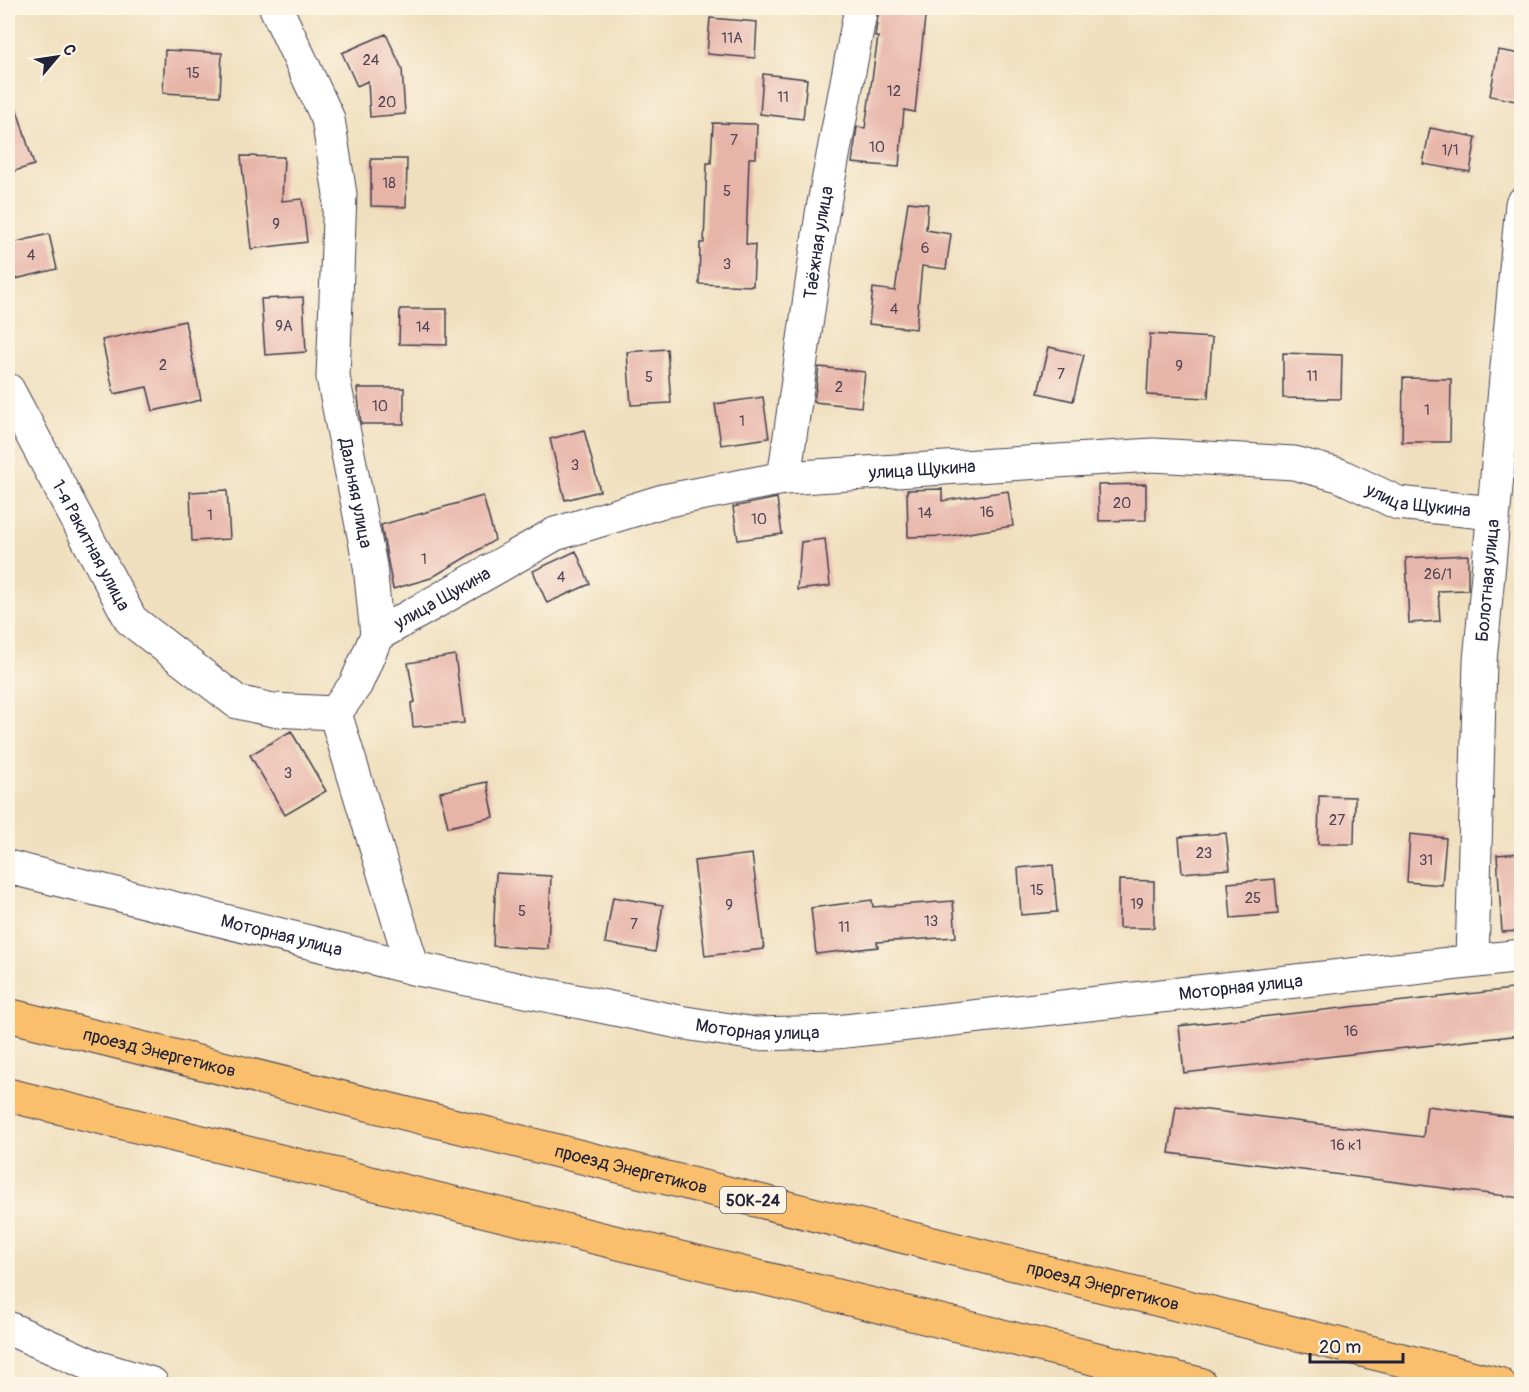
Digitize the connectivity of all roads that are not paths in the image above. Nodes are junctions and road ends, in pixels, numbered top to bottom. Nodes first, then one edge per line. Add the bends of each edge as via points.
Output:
1 (276, 8) edge
2 (861, 8) edge
3 (1521, 204) edge
4 (8, 390) edge
5 (784, 478) junction
6 (1493, 513) junction
7 (377, 635) junction
8 (335, 713) junction
9 (8, 867) edge
10 (1521, 956) edge
11 (1472, 960) junction
12 (413, 968) junction
13 (8, 1015) edge
14 (8, 1095) edge
15 (8, 1328) edge
16 (152, 1384) edge
17 (1200, 1384) edge
18 (1499, 1384) edge

1 - 7 street, Дальняя улица via 328,119 340,194 333,377 370,566
2 - 5 street, Таёжная улица via 822,214
3 - 6 street, Болотная улица
4 - 8 street, 1-я Ракитная улица via 130,620 237,702 273,710
5 - 6 street, улица Щукина via 1153,455 1294,463 1339,475 1398,503
5 - 7 street, улица Щукина via 663,501 555,534
6 - 11 street, Болотная улица via 1480,661
7 - 8 street, Дальняя улица via 356,684
8 - 12 street
9 - 12 street, Моторная улица
10 - 11 street, Моторная улица
11 - 12 street, Моторная улица via 848,1030 755,1034
13 - 18 main road, проезд Энергетиков / 50К-24
14 - 17 main road
15 - 16 street via 96,1367

